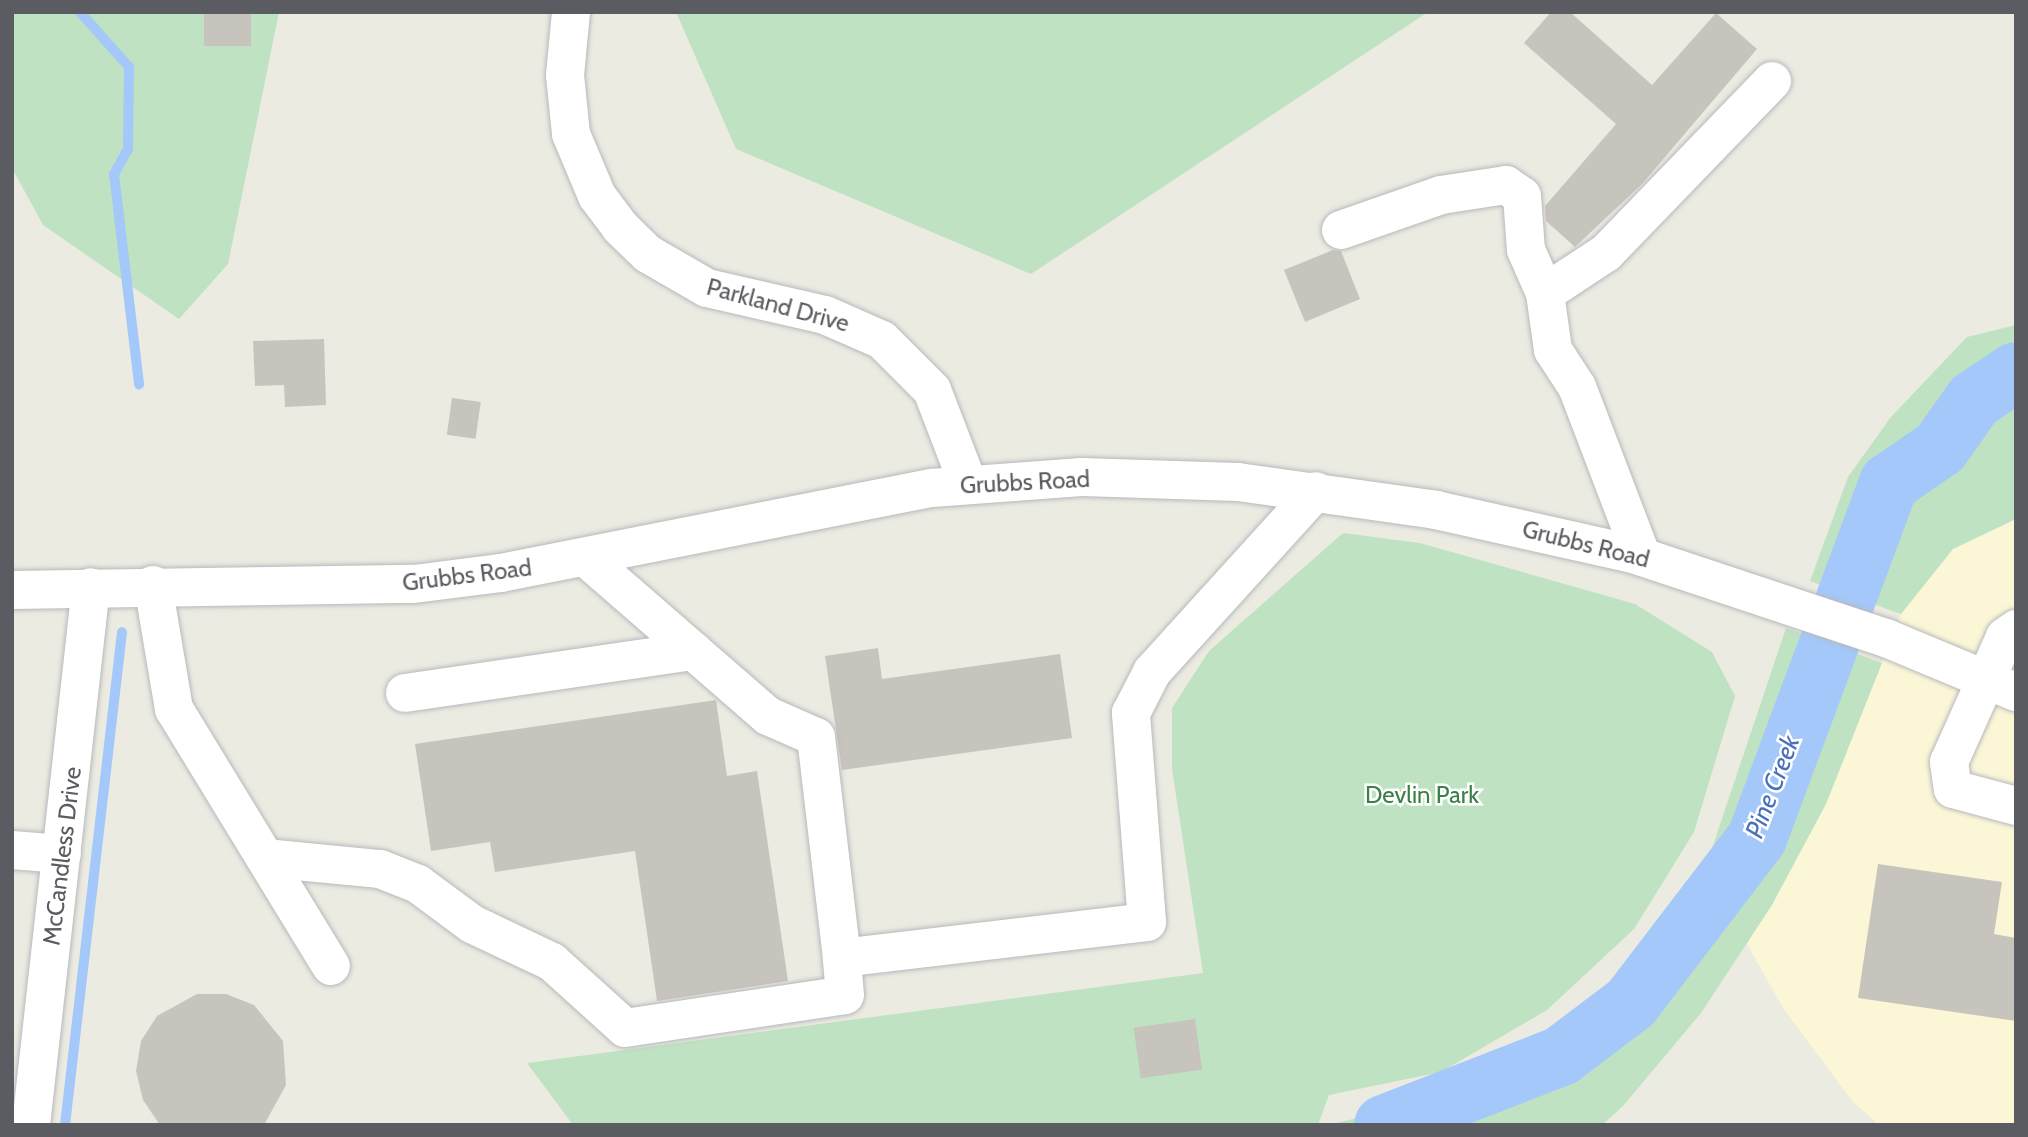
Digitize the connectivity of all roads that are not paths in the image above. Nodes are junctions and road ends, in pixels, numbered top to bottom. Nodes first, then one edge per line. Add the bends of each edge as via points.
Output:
1 (571, 12) edge
2 (1772, 81) dead end
3 (1341, 230) dead end
4 (1545, 293) junction
5 (968, 484) junction
6 (1316, 491) junction
7 (585, 557) junction
8 (1642, 557) junction
9 (153, 585) junction
10 (91, 587) junction
11 (12, 590) edge
12 (2016, 629) edge
13 (693, 651) junction
14 (2002, 686) edge
15 (405, 694) dead end
16 (2016, 806) edge
17 (12, 850) edge
18 (62, 854) junction
19 (265, 858) junction
20 (842, 958) junction
21 (331, 966) dead end
22 (31, 1125) edge

1 - 5 street, Parkland Drive via 565,75 570,134 597,196 620,227 648,254 707,288 825,315 882,340 932,390 956,440
2 - 4 street via 1606,253
3 - 4 street via 1441,195 1506,185 1522,196 1526,250
4 - 8 street via 1553,350 1577,387
5 - 6 street, Grubbs Road via 1149,478
5 - 7 street, Grubbs Road via 779,514
6 - 8 street, Grubbs Road via 1436,510
6 - 20 street via 1152,672 1131,713 1147,922
7 - 9 street, Grubbs Road via 414,584
7 - 13 street
8 - 14 street, Grubbs Road via 1886,638
9 - 10 street, Grubbs Road
9 - 19 street via 174,709
10 - 11 street, Grubbs Road
10 - 18 street, McCandless Drive
12 - 14 street via 2006,637
13 - 15 street
13 - 20 street via 768,716 816,737
14 - 16 street via 1953,749 1951,780 1965,795
17 - 18 street
18 - 22 street, McCandless Drive
19 - 20 street via 380,869 418,884 472,924 552,962 625,1028 845,995
19 - 21 street

